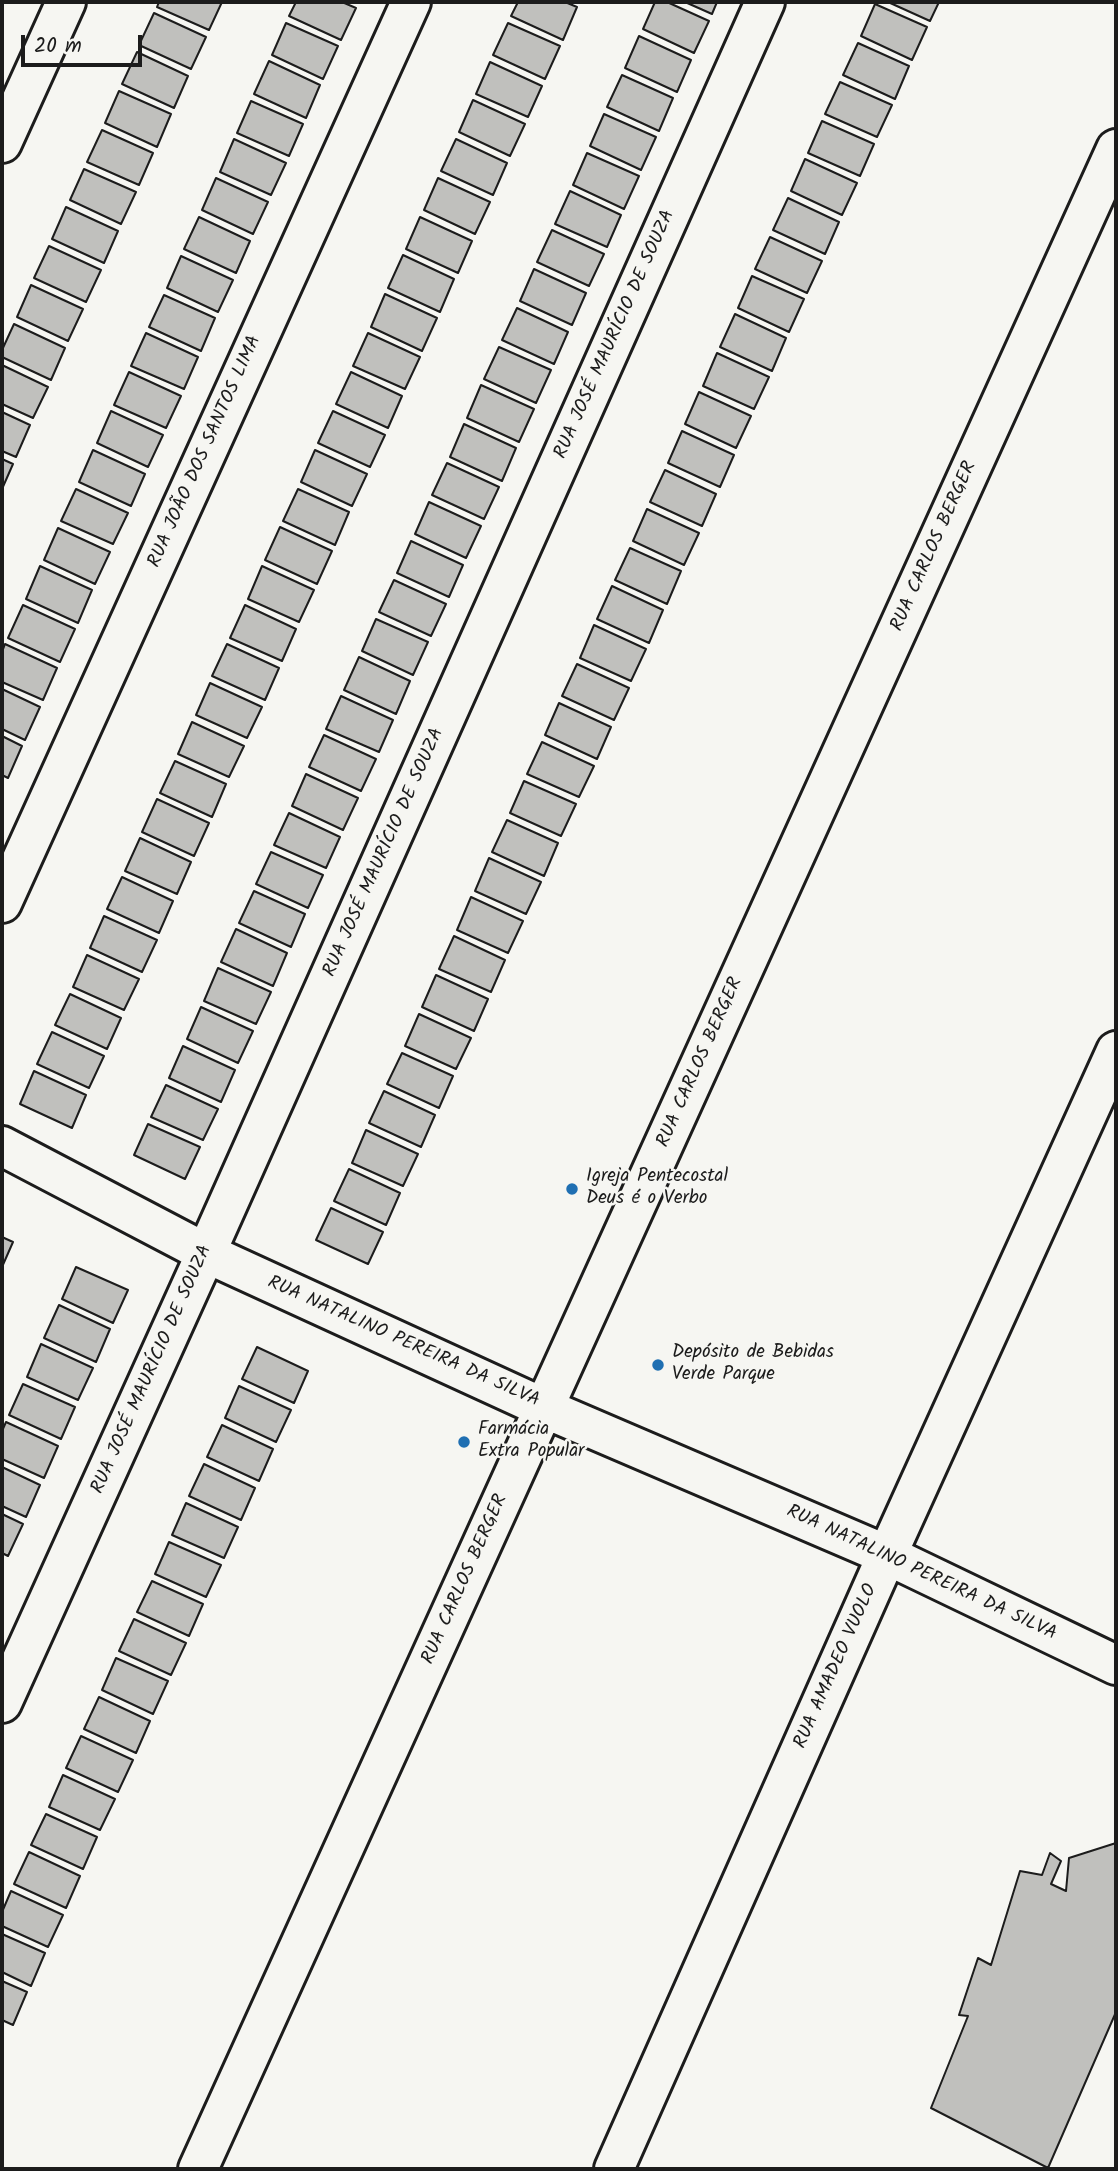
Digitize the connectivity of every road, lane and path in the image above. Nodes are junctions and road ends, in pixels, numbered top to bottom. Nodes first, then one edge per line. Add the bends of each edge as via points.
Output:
1 (66, 2) edge
2 (411, 2) edge
3 (765, 2) edge
4 (2, 143) edge
5 (1116, 149) edge
6 (2, 902) edge
7 (1116, 1051) edge
8 (2, 1146) edge
9 (206, 1253) junction
10 (544, 1408) junction
11 (887, 1555) junction
12 (1116, 1665) edge
13 (2, 1703) edge
14 (198, 2169) edge
15 (614, 2169) edge

1 - 4 street
2 - 6 street, RUA JOÃO DOS SANTOS LIMA
3 - 9 street, RUA JOSÉ MAURÍCIO DE SOUZA
5 - 10 street, RUA CARLOS BERGER
7 - 11 street, RUA AMADEO VUOLO
8 - 9 street, RUA NATALINO PEREIRA DA SILVA
9 - 10 street, RUA NATALINO PEREIRA DA SILVA
9 - 13 street, RUA JOSÉ MAURÍCIO DE SOUZA
10 - 11 street, RUA NATALINO PEREIRA DA SILVA
10 - 14 street, RUA CARLOS BERGER
11 - 12 street, RUA NATALINO PEREIRA DA SILVA
11 - 15 street, RUA AMADEO VUOLO

